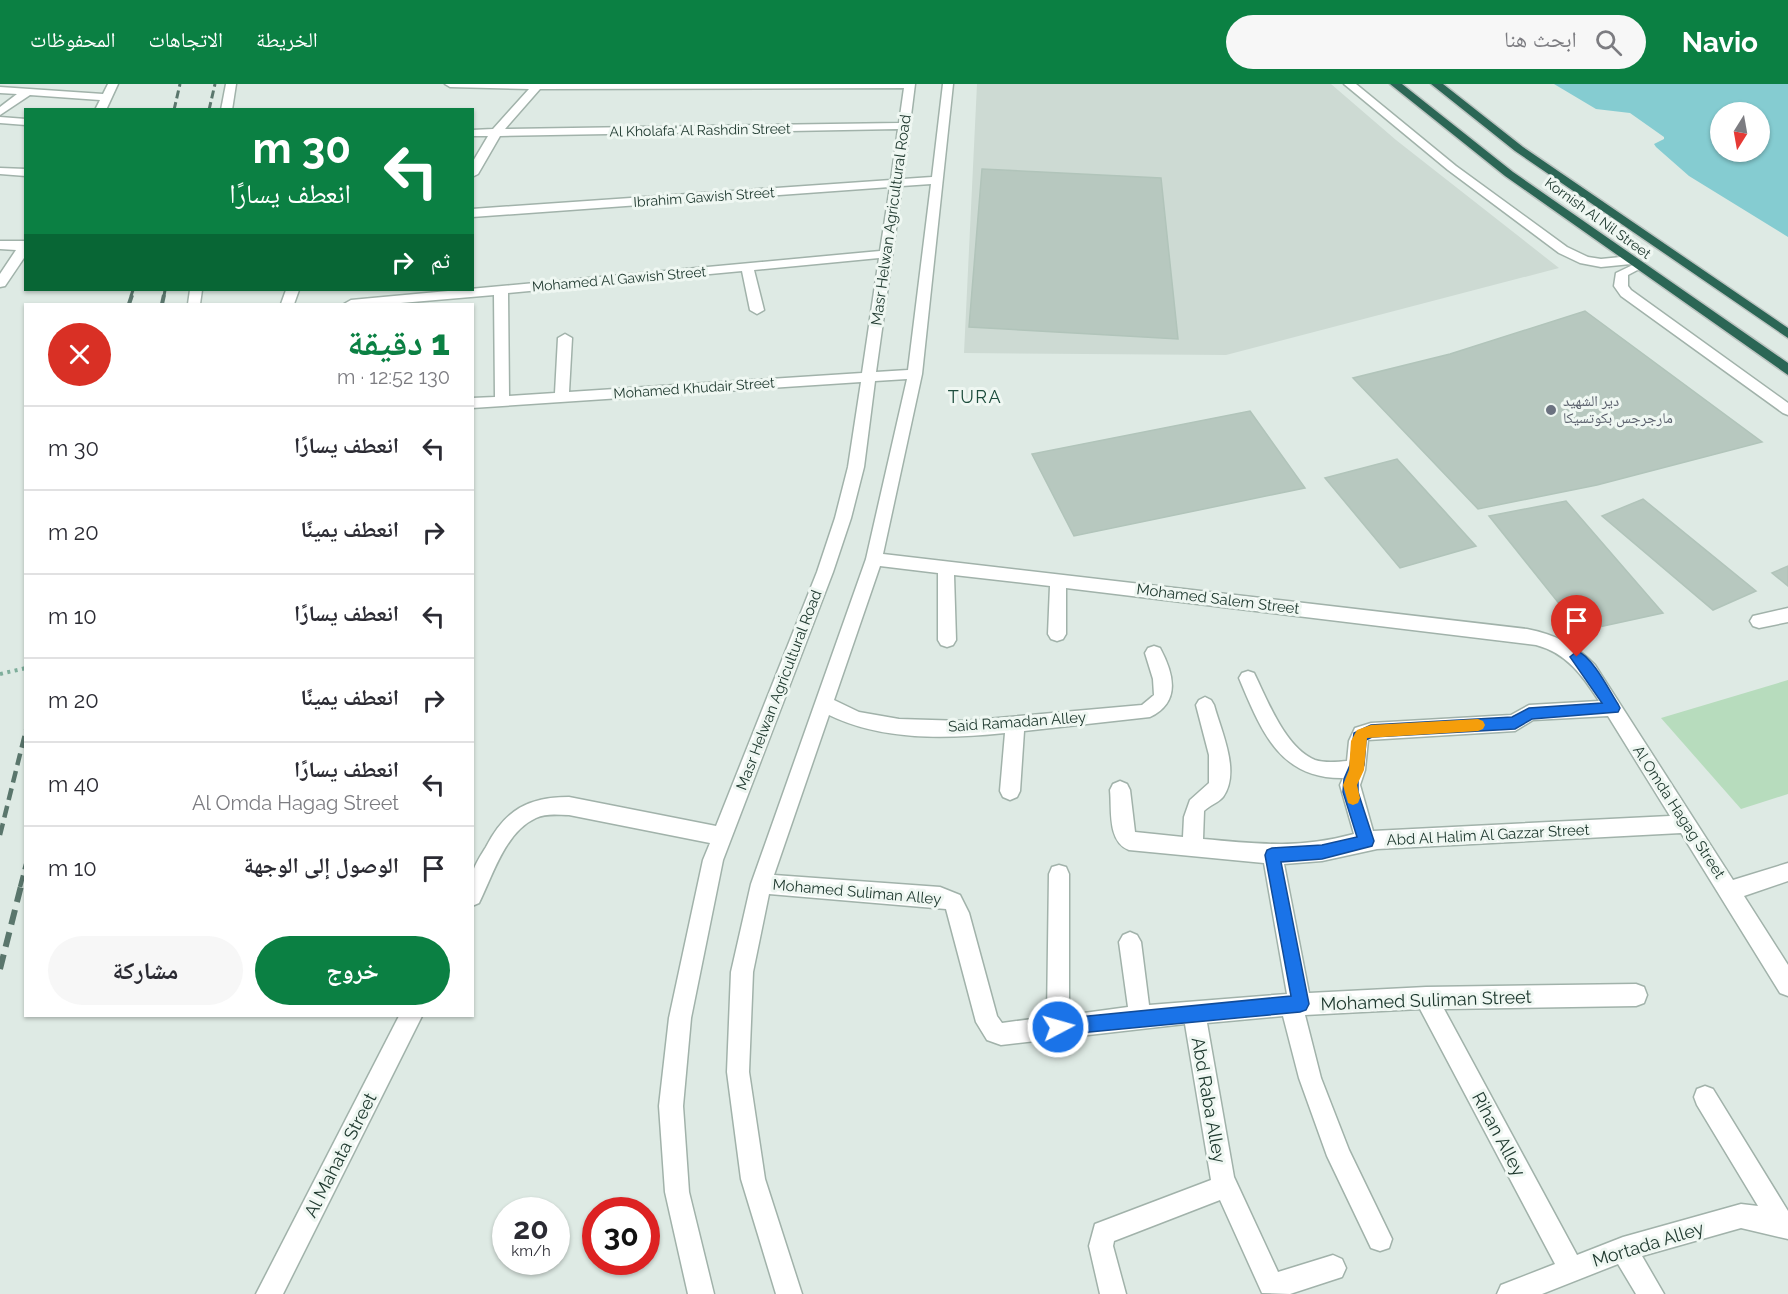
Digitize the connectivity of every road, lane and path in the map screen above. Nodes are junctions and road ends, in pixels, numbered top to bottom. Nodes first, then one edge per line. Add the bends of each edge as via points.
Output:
1 (113, 84) edge
2 (231, 84) edge
3 (450, 84) edge
4 (910, 84) edge
5 (948, 84) edge
6 (1349, 84) edge
7 (1395, 84) edge
8 (1436, 84) edge
9 (538, 85) edge
10 (0, 90) edge
11 (27, 92) junction
12 (107, 97) junction
13 (101, 108) edge
14 (226, 108) edge
15 (0, 112) edge
16 (0, 120) edge
17 (24, 122) edge
18 (905, 126) junction
19 (474, 133) edge
20 (495, 134) junction
21 (0, 171) edge
22 (474, 171) edge
23 (24, 173) edge
24 (936, 180) junction
25 (897, 183) junction
26 (474, 213) edge
27 (0, 245) edge
28 (24, 246) edge
29 (24, 247) edge
30 (886, 254) junction
31 (1635, 263) junction
32 (747, 267) junction
33 (0, 283) edge
34 (501, 290) junction
35 (402, 298) edge
36 (360, 303) edge
37 (757, 310) dead end
38 (1788, 334) edge
39 (565, 338) dead end
40 (1788, 370) edge
41 (915, 374) junction
42 (868, 376) junction
43 (562, 397) junction
44 (502, 401) junction
45 (474, 403) edge
46 (1788, 409) edge
47 (874, 559) junction
48 (946, 568) junction
49 (1058, 580) junction
50 (1788, 615) edge
51 (1759, 621) dead end
52 (1057, 634) dead end
53 (947, 640) dead end
54 (1562, 646) joint
55 (1154, 653) dead end
56 (24, 668) edge
57 (0, 674) edge
58 (1248, 678) dead end
59 (823, 703) junction
60 (1206, 705) dead end
61 (1613, 708) junction
62 (1015, 724) junction
63 (1356, 770) junction
64 (1120, 790) dead end
65 (1011, 791) dead end
66 (1687, 824) junction
67 (722, 836) junction
68 (1366, 841) junction
69 (1193, 848) junction
70 (1272, 855) junction
71 (1788, 872) edge
72 (1059, 874) dead end
73 (761, 885) junction
74 (1730, 891) junction
75 (474, 892) edge
76 (953, 902) joint
77 (1130, 942) dead end
78 (1788, 985) edge
79 (1636, 995) dead end
80 (1426, 998) junction
81 (1295, 1004) junction
82 (1194, 1012) junction
83 (410, 1017) edge
84 (1140, 1017) junction
85 (1058, 1027) junction
86 (1705, 1097) dead end
87 (1225, 1186) junction
88 (1786, 1227) edge
89 (1380, 1239) dead end
90 (1623, 1249) junction
91 (1333, 1268) dead end
92 (1571, 1269) junction
93 (268, 1294) edge
94 (701, 1294) edge
95 (789, 1294) edge
96 (1113, 1294) edge
97 (1510, 1294) edge
98 (1651, 1294) edge

1 - 12 street
2 - 14 street
3 - 9 street
4 - 9 street
4 - 18 street, Masr Helwan Agricultural Road
5 - 24 street
6 - 31 street via 1442,161 1563,250 1601,263
7 - 31 highway, Kornish Al Nil Street via 1491,160
8 - 38 highway, Kornish Al Nil Street via 1519,149
9 - 20 street
10 - 11 street
11 - 12 street
11 - 15 street
12 - 13 street
16 - 17 street
18 - 20 street, Al Kholafa' Al Rashdin Street
18 - 25 street, Masr Helwan Agricultural Road
19 - 20 street, Al Kholafa' Al Rashdin Street
20 - 22 street
21 - 23 street
24 - 25 street, Ibrahim Gawish Street
24 - 41 street
25 - 26 street, Ibrahim Gawish Street
25 - 30 street, Masr Helwan Agricultural Road
27 - 28 street
29 - 33 street
30 - 32 street, Mohamed Al Gawish Street
30 - 42 street, Masr Helwan Agricultural Road
31 - 40 highway, Kornish Al Nil Street
31 - 46 street via 1622,273 1621,286 1626,293
32 - 34 street, Mohamed Al Gawish Street
32 - 37 street
34 - 35 street, Mohamed Al Gawish Street
34 - 44 street
35 - 36 street, Mohamed Al Gawish Street
39 - 43 street
41 - 42 street, Mohamed Khudair Street
41 - 47 street
42 - 43 street, Mohamed Khudair Street
42 - 67 street, Masr Helwan Agricultural Road via 856,467 843,518
43 - 44 street, Mohamed Khudair Street
44 - 45 street, Mohamed Khudair Street
47 - 48 street, Mohamed Salem Street
47 - 59 street
48 - 49 street, Mohamed Salem Street
48 - 53 street
49 - 52 street
49 - 54 street, Mohamed Salem Street via 1527,636
50 - 51 street
54 - 61 street, Al Omda Hagag Street via 1588,670
55 - 62 street, Said Ramadan Alley via 1164,691 1164,699 1157,707 1144,712
56 - 57 path
58 - 63 street via 1267,719 1298,759 1317,768
59 - 62 street, Said Ramadan Alley via 856,719 899,727 964,729
59 - 73 street
60 - 69 street via 1220,770 1219,784 1213,796 1200,802 1195,811
61 - 63 street via 1529,713 1515,723 1366,732 1359,737
61 - 66 street, Al Omda Hagag Street
62 - 65 street
63 - 68 street via 1351,792
64 - 69 street, Abd Al Halim Al Gazzar Street via 1123,832 1129,841
66 - 68 street, Abd Al Halim Al Gazzar Street
66 - 74 street, Al Omda Hagag Street
67 - 75 street via 569,806 536,807 508,827
67 - 94 street, Masr Helwan Agricultural Road via 713,860 680,1018 671,1106 677,1192
68 - 70 street, Abd Al Halim Al Gazzar Street via 1322,852
69 - 70 street, Abd Al Halim Al Gazzar Street
70 - 81 street
71 - 74 street
72 - 85 street
73 - 76 street, Mohamed Suliman Alley via 940,897
73 - 95 street via 742,972 738,1072 753,1179
74 - 78 street, Al Omda Hagag Street
76 - 85 street, Mohamed Suliman Street via 990,1027 1007,1034
77 - 84 street
79 - 80 street, Mohamed Suliman Street
80 - 81 street, Mohamed Suliman Street
80 - 92 street, Rihan Alley
81 - 82 street, Mohamed Suliman Street
81 - 89 street via 1310,1078 1339,1156
82 - 84 street, Mohamed Suliman Street
82 - 87 street, Abd Raba Alley
83 - 93 street, Al Mahata Street
84 - 85 street, Mohamed Suliman Street
86 - 88 street
87 - 91 street, Abd Raba Alley via 1271,1284
87 - 96 street via 1104,1233 1101,1246
88 - 90 street, Mortada Alley via 1750,1215 1741,1216
90 - 92 street, Mortada Alley
90 - 98 street
92 - 97 street, Mortada Alley

